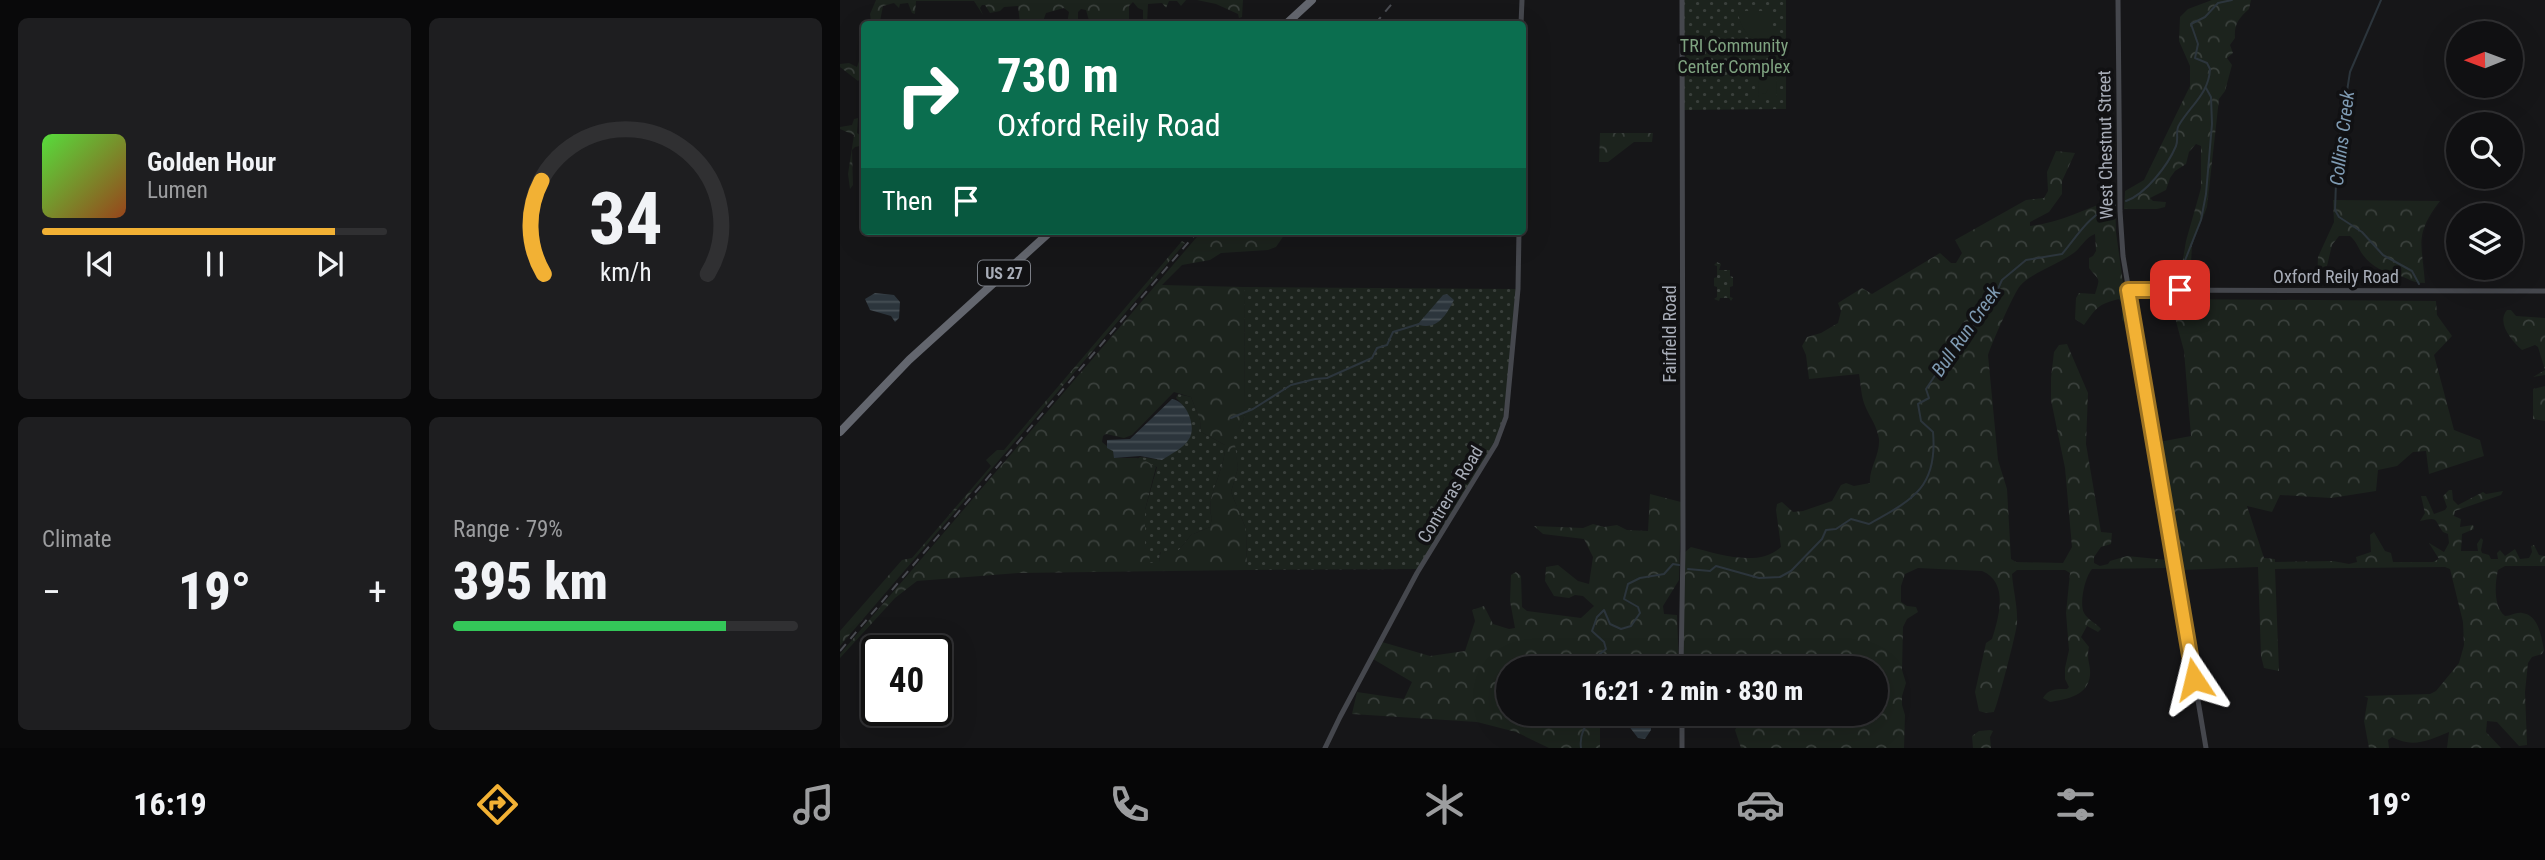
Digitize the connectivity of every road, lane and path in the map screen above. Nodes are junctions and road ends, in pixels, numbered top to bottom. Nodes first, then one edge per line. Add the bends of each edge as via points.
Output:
1 (1312, 0) edge
2 (1521, 0) edge
3 (1682, 0) edge
4 (2118, 0) edge
5 (1289, 21) edge
6 (1521, 21) edge
7 (1047, 235) edge
8 (1520, 235) edge
9 (2128, 290) junction
10 (2545, 290) edge
11 (840, 432) edge
12 (1681, 656) edge
13 (1682, 726) edge
14 (1325, 748) edge
15 (1682, 748) edge
16 (2206, 748) edge

1 - 5 highway
2 - 6 street
3 - 12 street, Fairfield Road
4 - 9 street, West Chestnut Street via 2120,228
7 - 11 highway, US 27 via 896,372
8 - 14 street, Contreras Road via 1502,429 1389,623
9 - 10 street, Oxford Reily Road
9 - 16 street, West Chestnut Street
13 - 15 street

